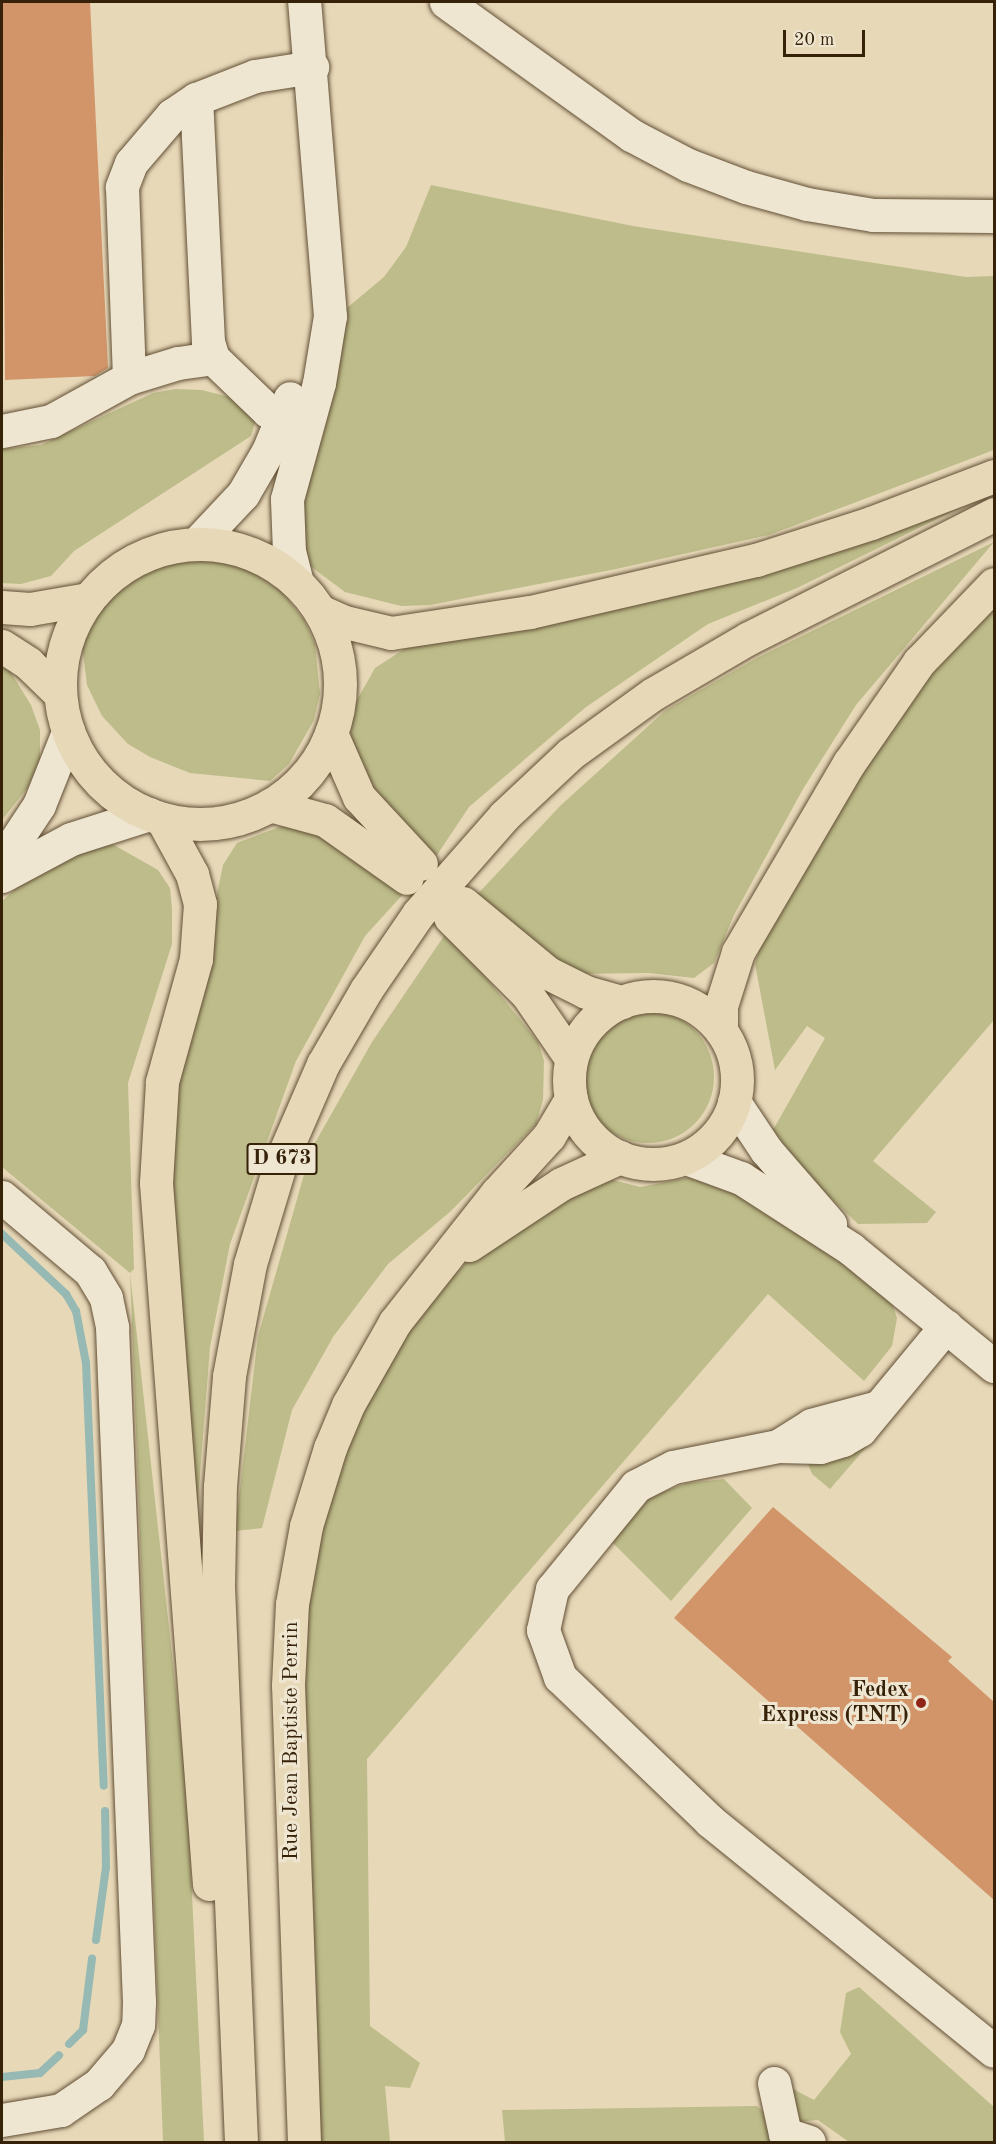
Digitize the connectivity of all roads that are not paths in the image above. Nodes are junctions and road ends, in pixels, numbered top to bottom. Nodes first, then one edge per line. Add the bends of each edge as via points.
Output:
1 (304, 2) edge
2 (446, 2) edge
3 (312, 67) junction
4 (196, 99) junction
5 (994, 216) edge
6 (327, 276) junction
7 (213, 358) junction
8 (129, 378) junction
9 (284, 418) junction
10 (2, 431) edge
11 (994, 476) edge
12 (994, 514) edge
13 (196, 544) junction
14 (297, 583) junction
15 (994, 584) edge
16 (88, 599) junction
17 (2, 607) edge
18 (320, 611) junction
19 (2, 646) edge
20 (59, 693) junction
21 (68, 732) junction
22 (331, 733) junction
23 (270, 805) junction
24 (156, 816) junction
25 (2, 861) edge
26 (2, 876) edge
27 (622, 1002) junction
28 (721, 1030) junction
29 (571, 1058) junction
30 (571, 1099) junction
31 (735, 1102) junction
32 (620, 1157) junction
33 (686, 1158) junction
34 (2, 1197) edge
35 (850, 1249) junction
36 (438, 1268) junction
37 (946, 1326) junction
38 (994, 1366) edge
39 (994, 2051) edge
40 (774, 2083) dead end
41 (2, 2120) edge
42 (241, 2142) edge
43 (304, 2142) edge
44 (809, 2142) edge

1 - 3 street
2 - 5 street via 631,135 688,165 746,187 862,213
3 - 4 street via 255,76
3 - 6 street
4 - 7 street via 208,342
4 - 8 street via 172,114 131,163 122,187
6 - 9 street
6 - 14 street via 330,316 326,348 287,499 289,552
7 - 8 street via 178,363
7 - 9 street via 268,411
8 - 10 street via 51,421
9 - 13 street via 243,494
11 - 18 main road via 871,524 767,556 530,612 391,633 345,622
12 - 42 main road, D 673 via 749,638 653,694 570,754 504,816 418,914 366,990 323,1064 281,1161 250,1264 229,1376 220,1486 218,1586
13 - 14 main road via 224,545 251,553
13 - 16 main road via 165,548 135,559 110,576
14 - 18 main road
15 - 28 main road via 919,662 849,763 738,952 721,1006
16 - 17 main road via 30,609
16 - 20 main road via 65,643
18 - 22 main road via 338,658 338,709
19 - 20 main road via 28,663
20 - 21 main road
21 - 24 main road via 99,782 123,801
21 - 25 street via 39,805
22 - 23 main road via 307,774
22 - 23 main road via 359,797 414,871 325,820
23 - 24 main road via 218,823
24 - 26 street via 71,839
24 - 42 main road via 192,874 200,904 196,959 162,1082 156,1183 216,1993
27 - 28 main road via 666,997 706,1014
27 - 29 main road via 599,1015 582,1034
27 - 29 main road via 586,992 548,973 456,910 527,994
28 - 31 main road via 736,1068
29 - 30 main road
30 - 32 main road via 580,1124 597,1143
30 - 36 main road, Rue Jean Baptiste Perrin via 549,1136 497,1193
31 - 33 main road via 724,1125 707,1144
31 - 35 street via 766,1150
32 - 33 main road via 664,1164
32 - 36 main road, Rue Jean Baptiste Perrin via 561,1184
33 - 35 street via 741,1178
34 - 41 street via 90,1271 106,1298 112,1327 139,2002 138,2025 128,2050 99,2085 61,2110
35 - 37 street
36 - 43 main road, Rue Jean Baptiste Perrin via 395,1322 348,1405 315,1494 292,1604 288,1732
37 - 38 street
37 - 39 street via 874,1408 860,1430 843,1440 820,1447 778,1446 673,1467 636,1486 552,1589 544,1611 547,1650 560,1677 710,1821
40 - 44 street via 785,2134

